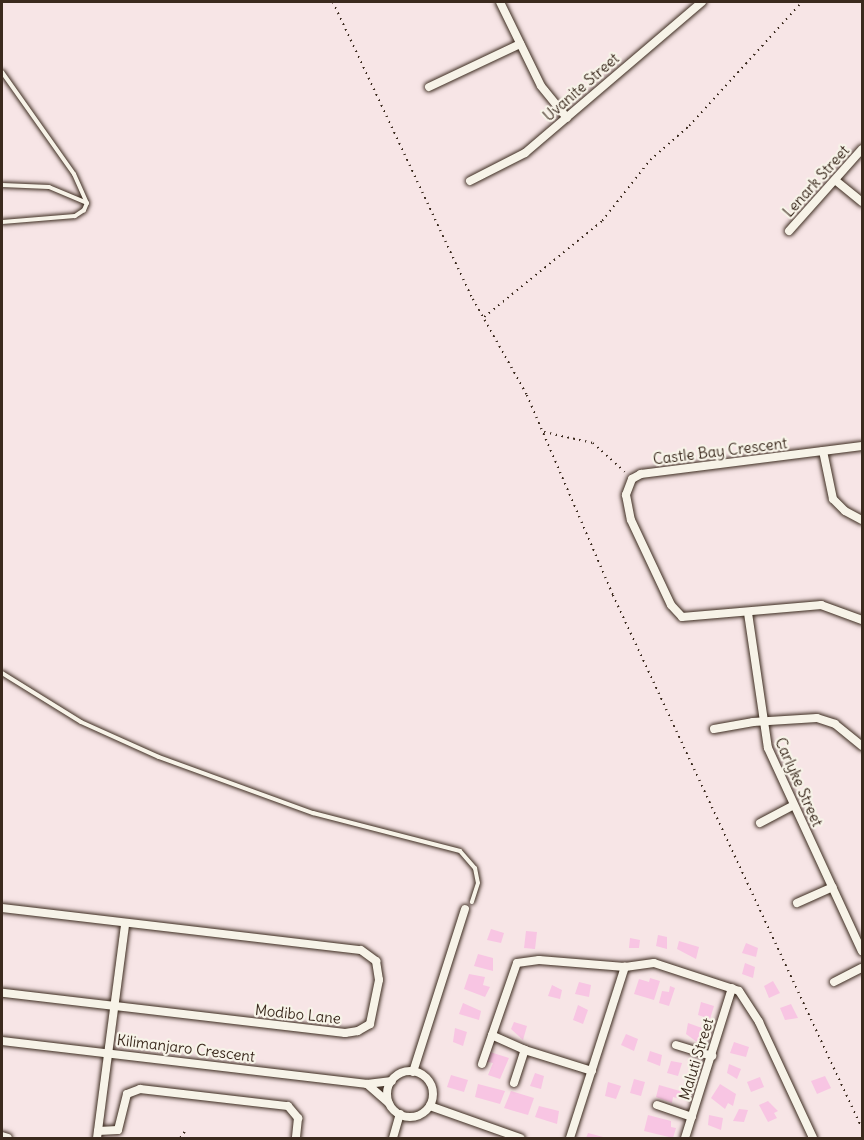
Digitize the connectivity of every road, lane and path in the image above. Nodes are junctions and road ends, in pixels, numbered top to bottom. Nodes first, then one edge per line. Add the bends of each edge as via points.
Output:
1 (333, 2) edge
2 (500, 2) edge
3 (802, 2) edge
4 (697, 3) edge
5 (520, 44) junction
6 (2, 72) edge
7 (429, 87) dead end
8 (567, 117) junction
9 (862, 149) edge
10 (835, 180) junction
11 (470, 181) dead end
12 (2, 185) edge
13 (87, 202) junction
14 (862, 202) edge
15 (2, 222) edge
16 (789, 231) dead end
17 (483, 318) junction
18 (543, 433) junction
19 (862, 446) edge
20 (823, 451) junction
21 (632, 479) junction
22 (862, 520) edge
23 (748, 613) junction
24 (862, 620) edge
25 (2, 673) edge
26 (762, 722) junction
27 (714, 729) dead end
28 (862, 746) edge
29 (794, 805) junction
30 (760, 823) dead end
31 (833, 887) junction
32 (472, 902) dead end
33 (797, 903) dead end
34 (2, 908) edge
35 (465, 909) dead end
36 (125, 924) junction
37 (862, 951) edge
38 (625, 967) junction
39 (862, 968) edge
40 (834, 982) dead end
41 (732, 988) junction
42 (2, 993) edge
43 (116, 1007) junction
44 (492, 1035) junction
45 (2, 1041) edge
46 (676, 1045) dead end
47 (525, 1050) junction
48 (106, 1051) junction
49 (712, 1056) junction
50 (482, 1064) dead end
51 (592, 1071) junction
52 (413, 1072) junction
53 (392, 1081) junction
54 (514, 1083) dead end
55 (368, 1084) junction
56 (389, 1103) junction
57 (430, 1106) junction
58 (657, 1106) dead end
59 (400, 1114) junction
60 (692, 1117) junction
61 (862, 1128) edge
62 (185, 1131) dead end
63 (98, 1135) edge
64 (2, 1136) edge
65 (8, 1138) edge
66 (180, 1138) edge
67 (296, 1138) edge
68 (393, 1138) edge
69 (520, 1138) edge
70 (570, 1138) edge
71 (685, 1138) edge
72 (813, 1138) edge

1 - 17 path
2 - 5 street
3 - 17 path via 688,126 650,160 602,221
4 - 8 street, Uvanite Street
5 - 7 street
5 - 8 street via 541,86
6 - 13 lane via 74,174
8 - 11 street, Uvanite Street via 520,157
9 - 10 street, Lenark Street
10 - 14 street
10 - 16 street, Lenark Street
12 - 13 lane via 49,187
13 - 15 lane via 75,216
17 - 18 path via 527,395
18 - 21 path via 555,432 593,443
18 - 61 path via 613,595
19 - 20 street, Castle Bay Crescent
20 - 21 street, Castle Bay Crescent via 648,473
20 - 22 street via 833,499 845,512
21 - 23 street via 626,495 628,514 675,612 693,619
23 - 24 street via 821,605
23 - 26 street, Carlyke Street
25 - 32 lane via 81,722 159,757 313,813 460,851 475,868 478,883
26 - 27 street
26 - 28 street via 826,720
26 - 29 street, Carlyke Street via 768,748
29 - 30 street
29 - 31 street, Carlyke Street
31 - 33 street
31 - 37 street, Carlyke Street
34 - 36 street, Modibo Lane
35 - 52 street
36 - 43 street
36 - 43 street, Modibo Lane via 361,950 376,961 379,980 373,1017 363,1030 353,1032
38 - 41 street via 658,964
38 - 44 street via 538,960 517,963
38 - 51 street
39 - 40 street
41 - 49 street, Maluti Street
41 - 72 street via 743,993 750,1004
42 - 43 street, Modibo Lane
43 - 48 street
44 - 47 street
44 - 50 street
45 - 48 street, Kilimanjaro Crescent
46 - 49 street
47 - 51 street
47 - 54 street
48 - 55 street, Kilimanjaro Crescent
48 - 63 street
49 - 60 street, Maluti Street
51 - 70 street
52 - 53 street via 402,1073
52 - 57 street via 429,1082
53 - 55 street, Kilimanjaro Crescent
53 - 56 street
55 - 56 street
56 - 59 street
57 - 59 street via 418,1115
57 - 69 street
58 - 60 street
59 - 68 street
60 - 71 street, Maluti Street
62 - 66 path
63 - 67 street via 118,1130 127,1094 140,1089 288,1106 298,1118
64 - 65 street

